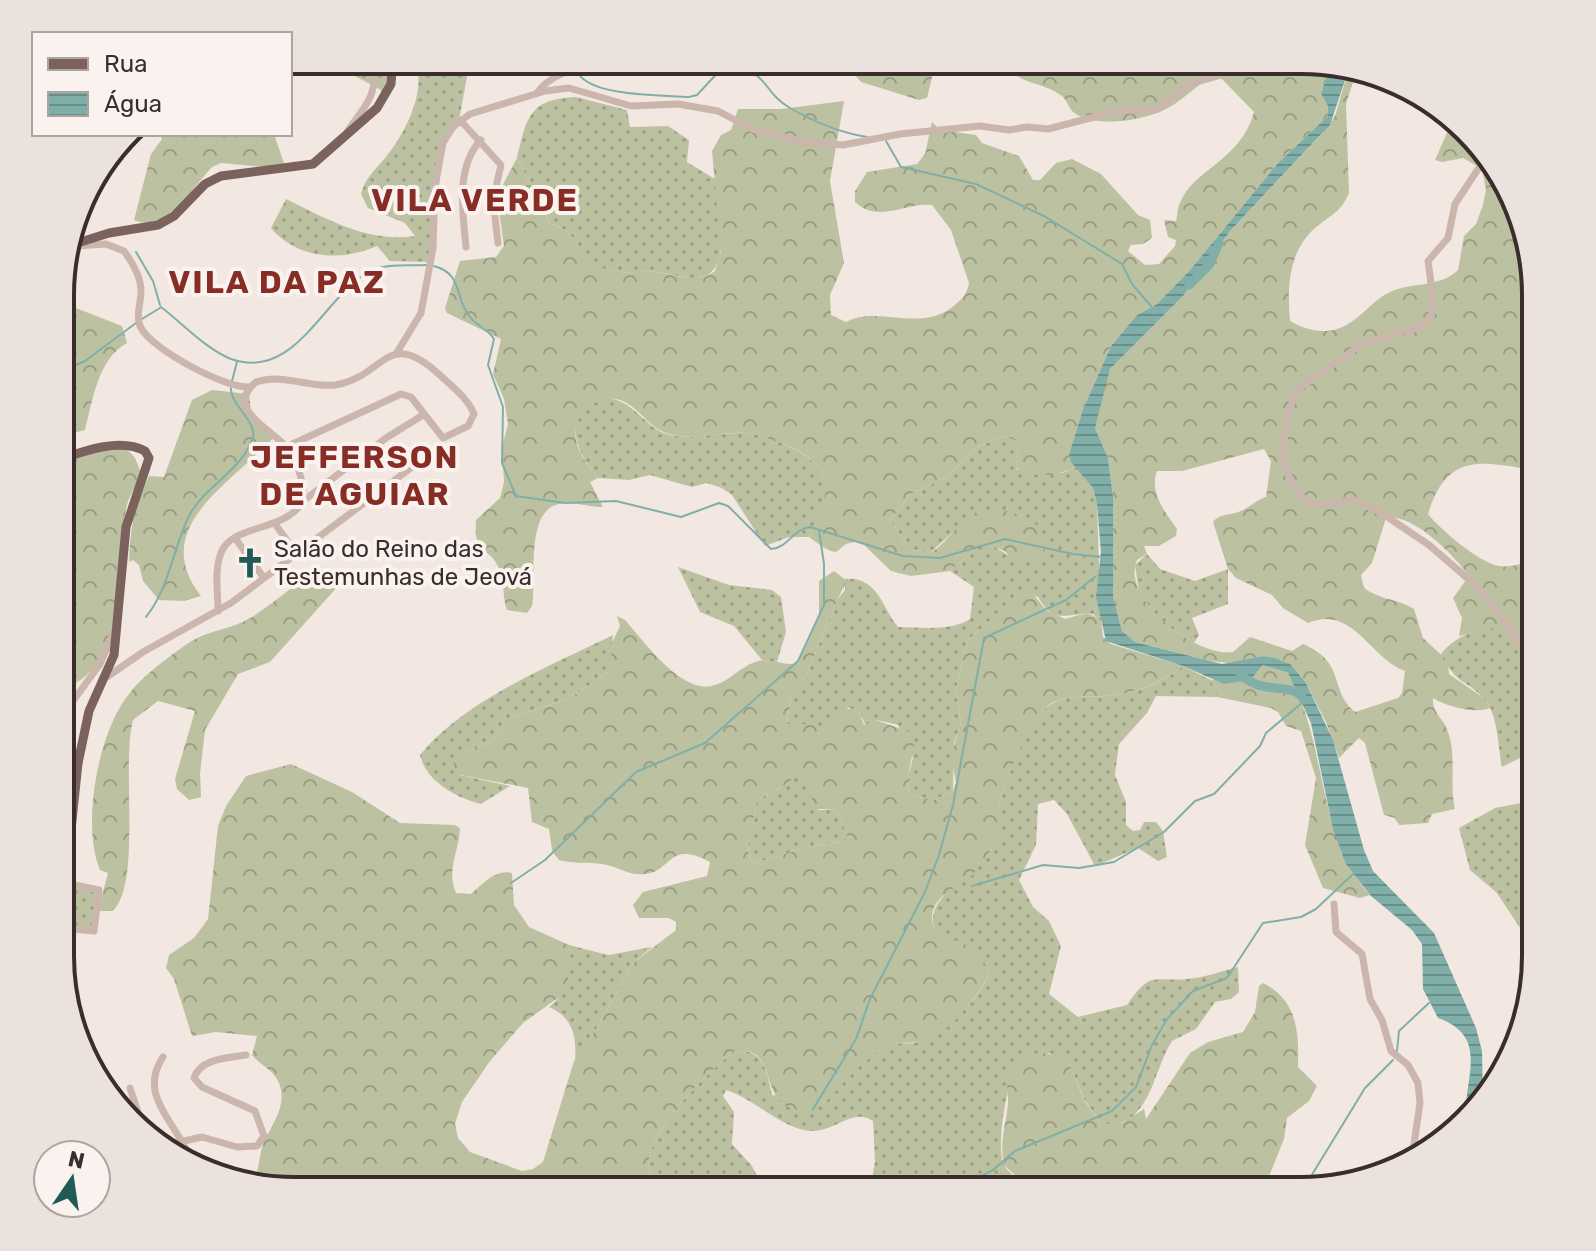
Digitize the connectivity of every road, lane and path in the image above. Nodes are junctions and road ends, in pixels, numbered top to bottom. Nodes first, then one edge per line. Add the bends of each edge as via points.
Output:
1 (372, 74) edge
2 (394, 74) edge
3 (565, 74) edge
4 (1225, 74) edge
5 (537, 93) junction
6 (460, 120) junction
7 (481, 140) junction
8 (335, 147) junction
9 (1480, 166) edge
10 (81, 242) edge
11 (498, 243) dead end
12 (80, 246) edge
13 (466, 247) dead end
14 (396, 354) junction
15 (250, 387) junction
16 (423, 415) junction
17 (286, 447) junction
18 (74, 455) edge
19 (420, 461) dead end
20 (303, 501) junction
21 (275, 524) junction
22 (235, 538) junction
23 (297, 554) junction
24 (264, 578) junction
25 (121, 611) junction
26 (218, 611) junction
27 (1522, 647) edge
28 (104, 679) junction
29 (74, 700) edge
30 (74, 762) edge
31 (78, 763) junction
32 (74, 796) edge
33 (74, 885) edge
34 (1334, 904) dead end
35 (74, 927) edge
36 (246, 1055) dead end
37 (163, 1057) dead end
38 (130, 1088) dead end
39 (138, 1110) edge
40 (181, 1142) junction
41 (178, 1143) edge
42 (183, 1146) edge
43 (1414, 1146) edge

1 - 8 street via 374,93
2 - 8 main road via 368,119
3 - 5 street
4 - 5 street via 1190,84 1158,109 1117,111 1048,129 980,126 843,145 764,133 729,114 698,107 631,106 569,88
5 - 6 street
6 - 7 street
6 - 14 street via 443,143 436,176 433,248 421,313
7 - 11 street via 501,165 493,200
7 - 13 street via 463,187
8 - 10 main road via 304,168 221,176 158,225
9 - 27 street via 1455,204 1448,238 1428,261 1431,317 1418,328 1362,344 1304,384 1289,409 1282,455 1305,502 1326,505 1352,499 1380,512 1455,565 1492,602
12 - 15 street via 106,244 124,251 139,280 141,328 158,344 230,385
14 - 15 street via 342,383 285,377
14 - 16 street via 423,359 462,395 474,414 468,426 447,439
15 - 17 street via 245,402 251,417
16 - 17 street via 409,395 401,394
16 - 20 street
17 - 20 street via 298,469
18 - 25 main road via 129,446 149,458 126,527
19 - 23 street
20 - 21 street via 294,514
21 - 22 street
21 - 23 street
22 - 24 street
22 - 26 street via 220,555
23 - 24 street
24 - 26 street
25 - 28 main road
25 - 29 street via 100,664
26 - 28 street
28 - 31 main road via 89,711
30 - 31 main road
31 - 32 main road
33 - 35 street via 99,890 94,931
34 - 43 street via 1336,932 1362,954 1370,999 1391,1051 1418,1083
36 - 40 street via 209,1062 197,1071 195,1081 251,1106 263,1128 260,1142 251,1149 207,1138
37 - 40 street via 154,1087 161,1111
38 - 39 street
40 - 41 street
40 - 42 street

